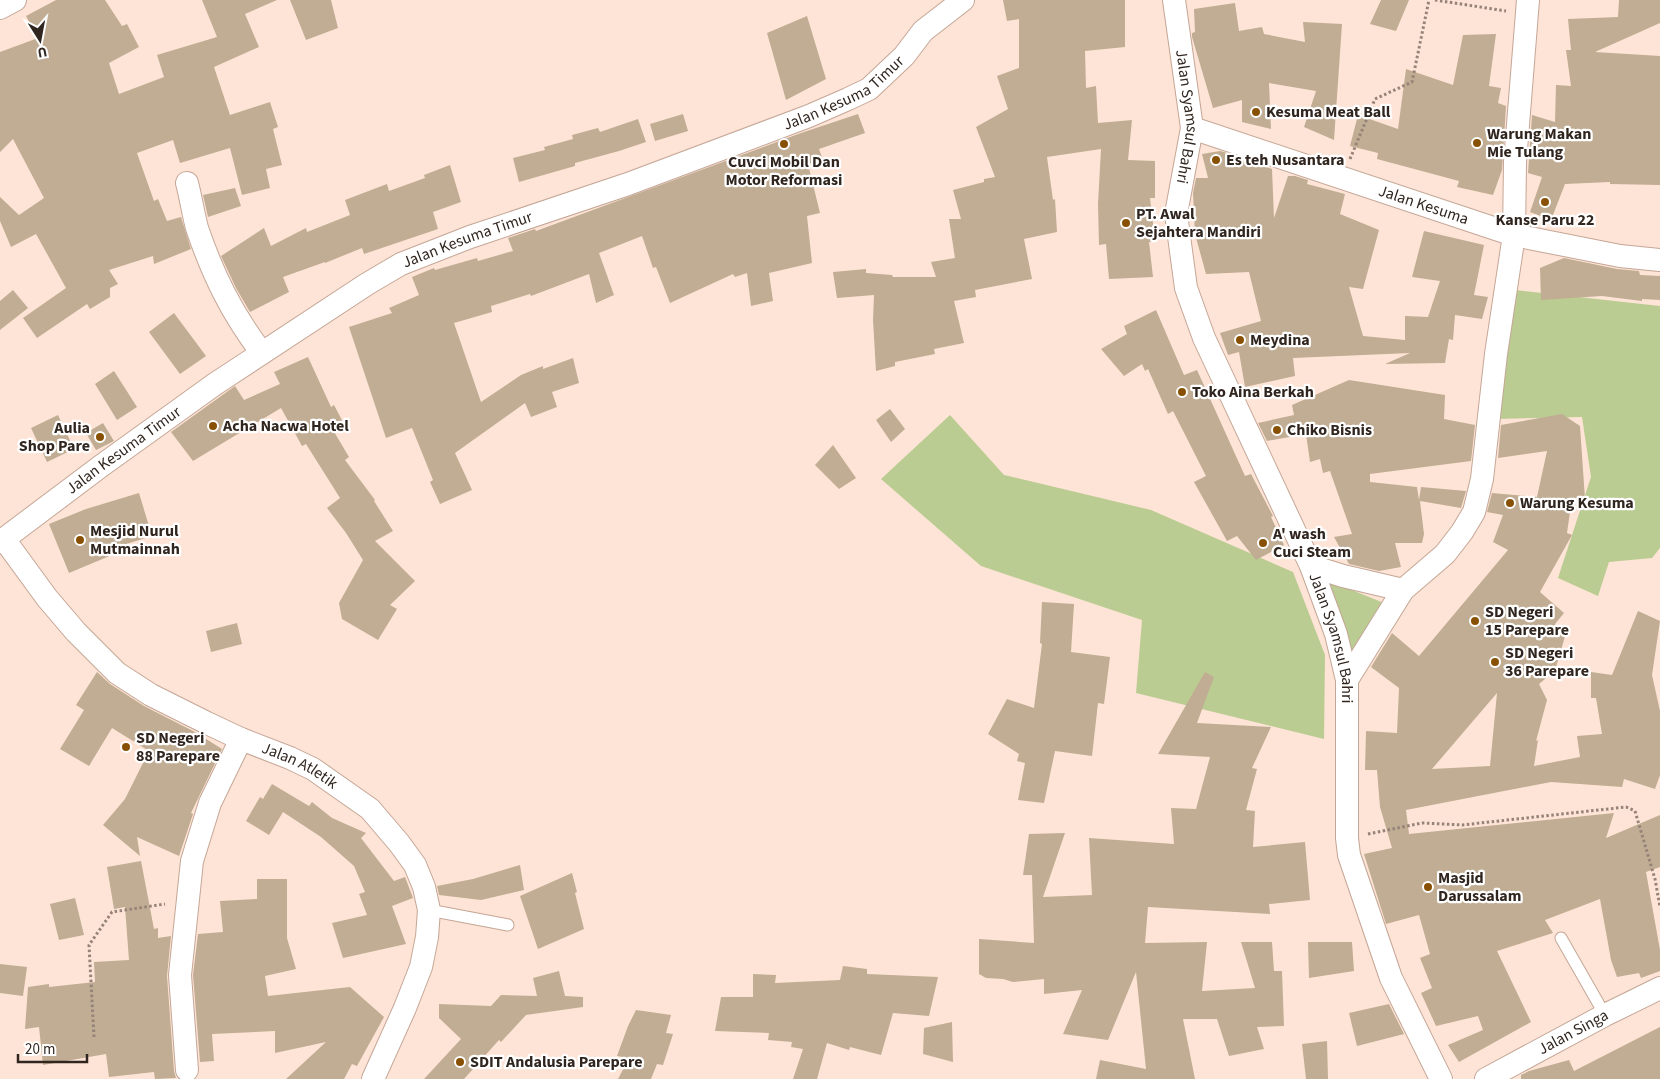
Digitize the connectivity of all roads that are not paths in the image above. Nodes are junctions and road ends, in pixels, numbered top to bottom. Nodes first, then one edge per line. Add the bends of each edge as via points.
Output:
1 (15, 0) edge
2 (963, 0) edge
3 (1174, 0) edge
4 (1527, 7) edge
5 (0, 8) edge
6 (1192, 128) junction
7 (187, 183) dead end
8 (1514, 235) junction
9 (1660, 260) edge
10 (262, 353) junction
11 (2, 540) edge
12 (1311, 566) junction
13 (1403, 590) junction
14 (1348, 680) junction
15 (241, 739) junction
16 (429, 910) junction
17 (508, 925) dead end
18 (1561, 938) dead end
19 (1660, 988) edge
20 (1606, 1014) junction
21 (187, 1070) dead end
22 (373, 1079) edge
23 (1441, 1079) edge
24 (1486, 1079) edge

1 - 5 street
2 - 10 street, Jalan Kesuma Timur via 923,32 904,56 869,89 809,116 637,181 470,237 401,264
3 - 6 street, Jalan Syamsul Bahri
4 - 8 street via 1515,162
6 - 8 street, Jalan Kesuma
6 - 12 street, Jalan Syamsul Bahri via 1176,214 1186,288 1204,338
7 - 10 street via 197,226 220,286 242,327
8 - 9 street, Jalan Kesuma via 1620,256
8 - 13 street via 1482,479 1474,512 1444,554
10 - 11 street, Jalan Kesuma Timur via 139,438
11 - 15 street, Jalan Atletik via 76,632 117,673 151,695
12 - 13 street
12 - 14 street, Jalan Syamsul Bahri via 1336,634
13 - 14 street
14 - 23 street, Jalan Syamsul Bahri via 1349,856 1392,978
15 - 16 street, Jalan Atletik via 313,769 370,809 415,865
15 - 21 street via 210,803 192,861 180,975
16 - 17 lane
16 - 22 street, Jalan Atletik via 421,967
18 - 20 lane
19 - 20 street, Jalan Singa
20 - 24 street, Jalan Singa

